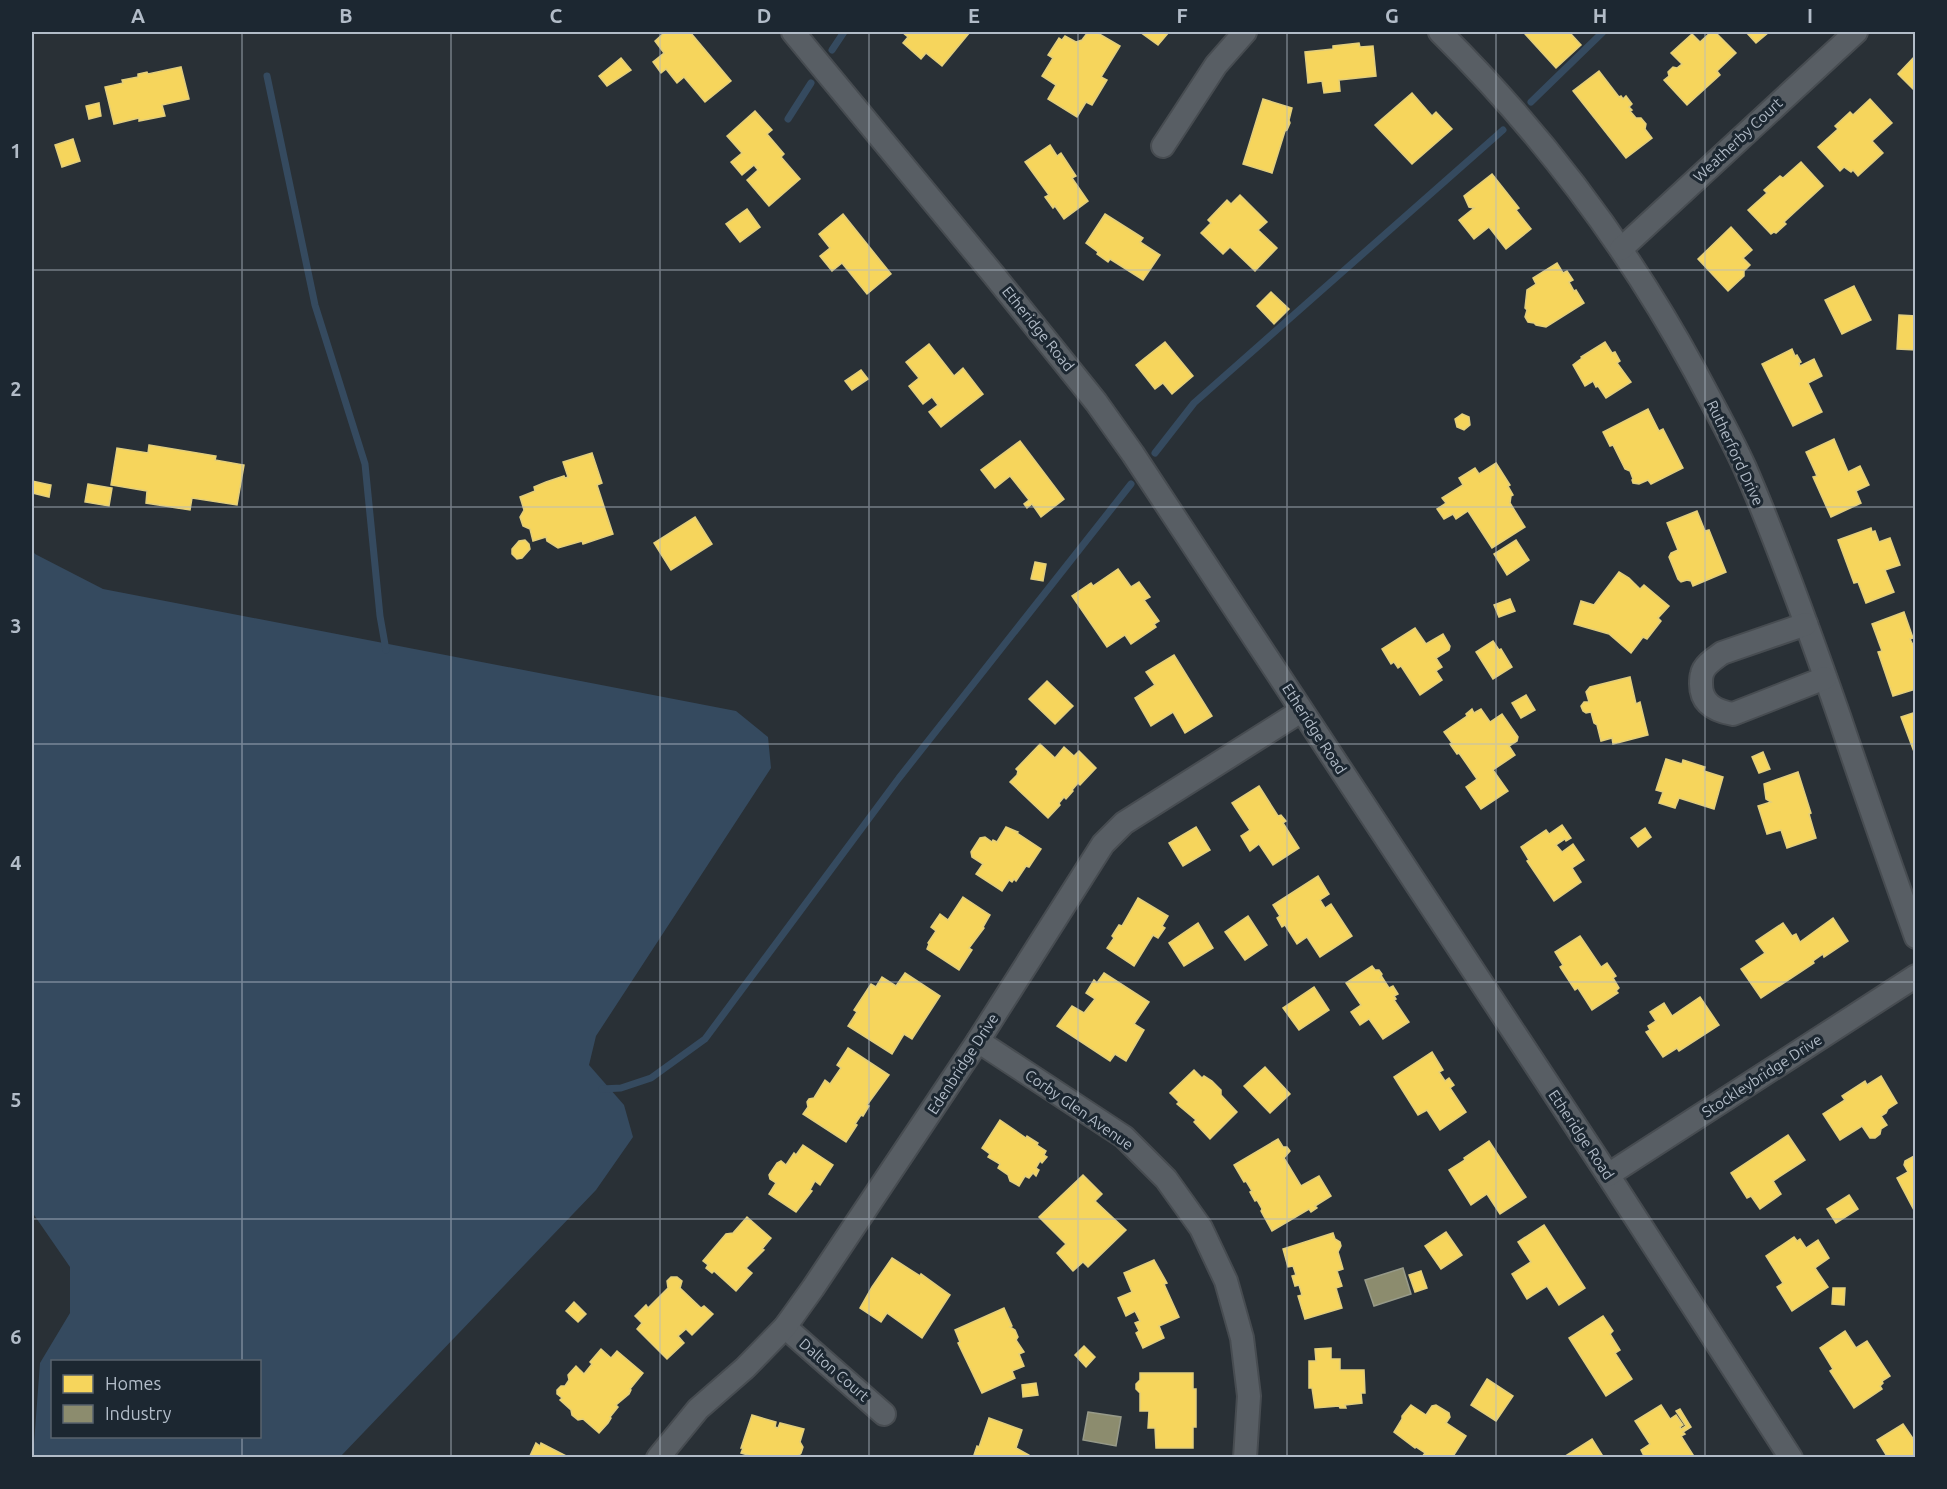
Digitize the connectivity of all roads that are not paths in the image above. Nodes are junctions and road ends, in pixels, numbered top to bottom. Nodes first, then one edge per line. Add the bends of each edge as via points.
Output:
1 (793, 32) edge
2 (1245, 32) edge
3 (1440, 32) edge
4 (1856, 32) edge
5 (1163, 146) dead end
6 (1621, 249) junction
7 (1806, 624) junction
8 (1825, 678) junction
9 (1302, 711) junction
10 (1916, 937) edge
11 (1916, 976) edge
12 (978, 1041) junction
13 (1608, 1175) junction
14 (785, 1327) junction
15 (884, 1414) dead end
16 (1247, 1457) edge
17 (658, 1458) edge
18 (1791, 1458) edge

1 - 9 street, Etheridge Road via 1096,402
2 - 5 street via 1216,64
3 - 6 street, Rutherford Drive via 1545,146
4 - 6 street, Weatherby Court
6 - 7 street, Rutherford Drive via 1673,332 1744,467
7 - 8 street, Rutherford Drive
7 - 8 street via 1722,653 1701,674 1701,692 1707,703 1720,712 1733,714
8 - 10 street, Rutherford Drive
9 - 12 street, Edenbridge Drive via 1132,817 1103,844
9 - 13 street, Etheridge Road
11 - 13 street, Stockleybridge Drive
12 - 14 street, Edenbridge Drive
12 - 16 street, Corby Glen Avenue via 1124,1137 1166,1179 1201,1228 1226,1281 1242,1338 1249,1396
13 - 18 street, Etheridge Road
14 - 15 street, Dalton Court
14 - 17 street, Edenbridge Drive via 698,1409

